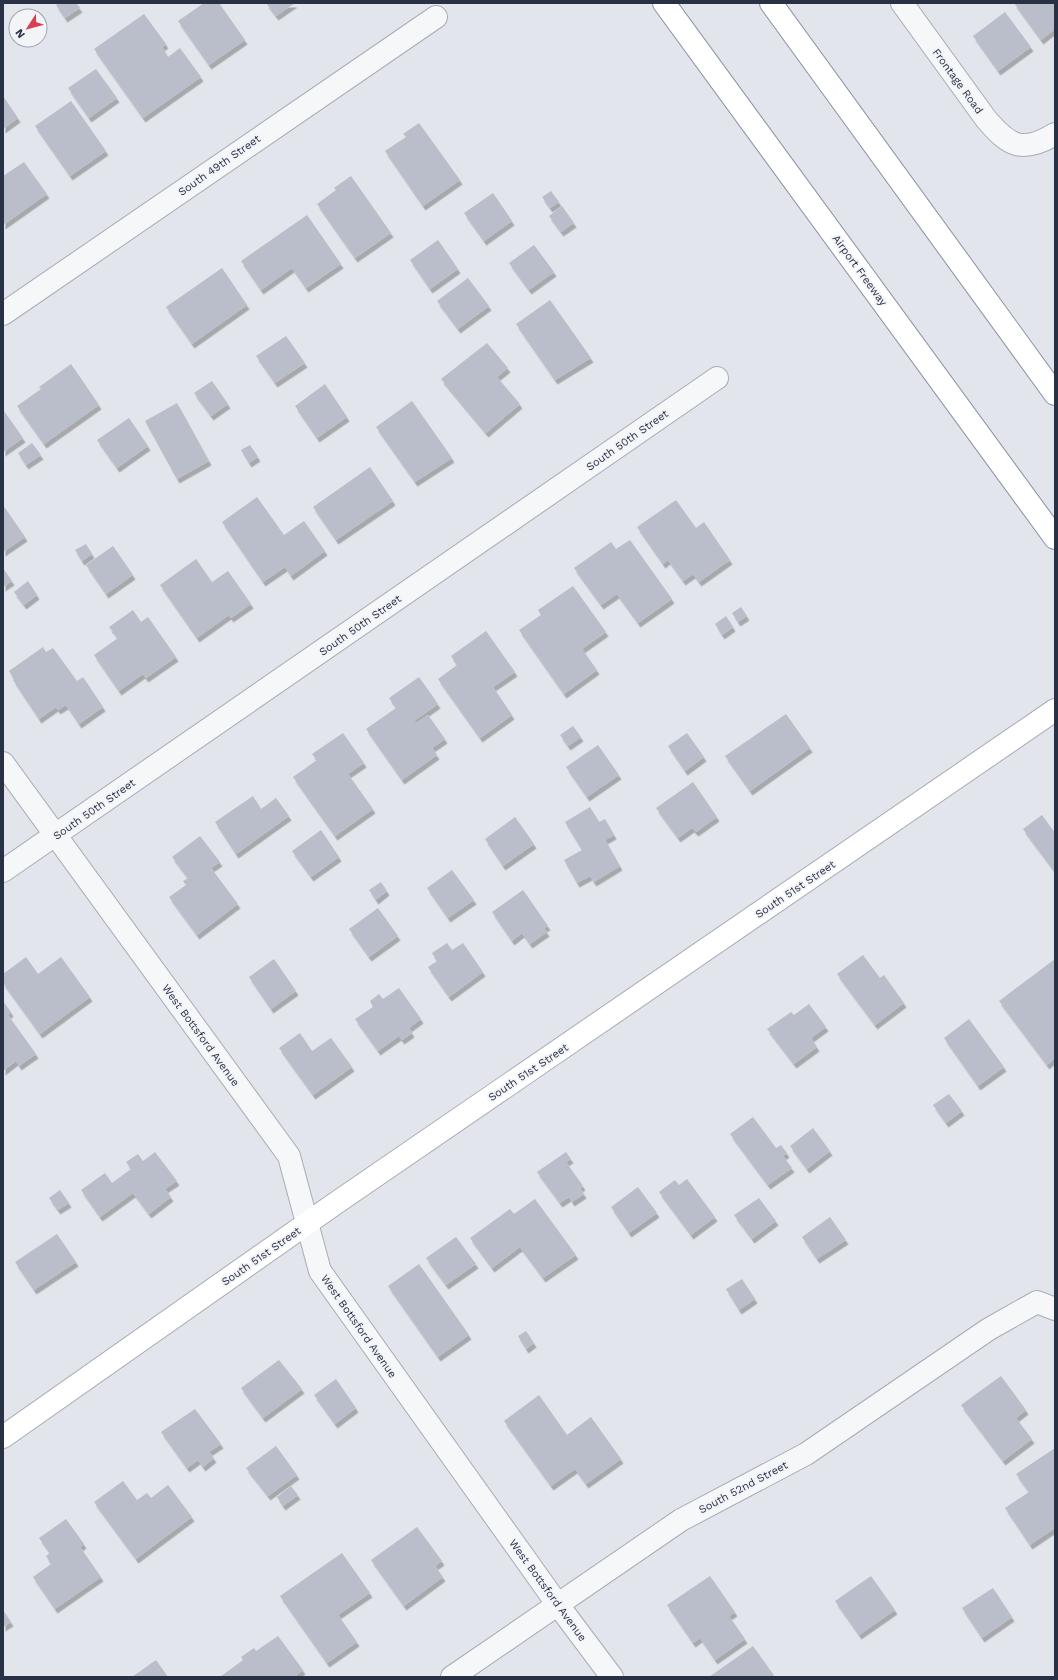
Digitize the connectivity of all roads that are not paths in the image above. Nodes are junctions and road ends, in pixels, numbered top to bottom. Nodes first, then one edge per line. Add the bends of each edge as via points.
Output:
1 (664, 3) edge
2 (771, 3) edge
3 (902, 3) edge
4 (436, 17) dead end
5 (1055, 134) edge
6 (3, 314) edge
7 (717, 378) dead end
8 (1055, 394) edge
9 (1055, 538) edge
10 (1055, 710) edge
11 (3, 763) edge
12 (56, 835) junction
13 (3, 871) edge
14 (308, 1224) junction
15 (1046, 1305) edge
16 (3, 1437) edge
17 (558, 1605) junction
18 (452, 1677) edge
19 (612, 1677) edge

1 - 9 main road, Airport Freeway
2 - 8 main road
3 - 5 street, Frontage Road via 986,120 999,134 1010,142 1025,146 1036,144
4 - 6 street, South 49th Street
7 - 12 street, South 50th Street
10 - 14 main road, South 51st Street
11 - 12 street, West Bottsford Avenue
12 - 13 street, South 50th Street
12 - 14 street, West Bottsford Avenue via 289,1156
14 - 16 main road, South 51st Street
14 - 17 street, West Bottsford Avenue via 320,1271
15 - 17 street, South 52nd Street via 989,1328 806,1454 681,1520
17 - 18 street, South 52nd Street
17 - 19 street, West Bottsford Avenue

